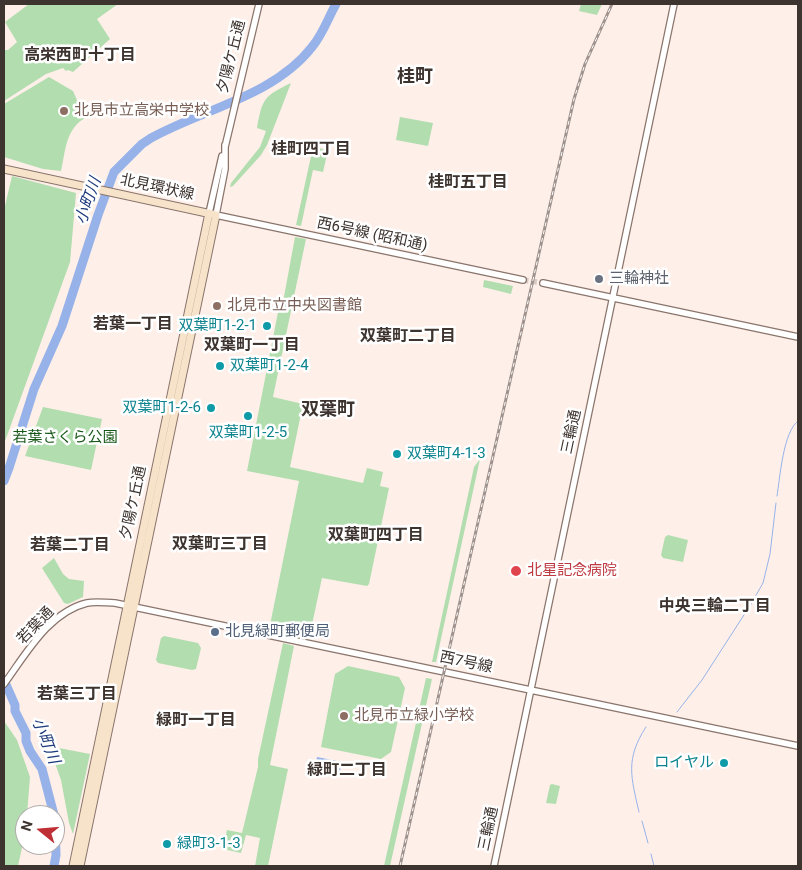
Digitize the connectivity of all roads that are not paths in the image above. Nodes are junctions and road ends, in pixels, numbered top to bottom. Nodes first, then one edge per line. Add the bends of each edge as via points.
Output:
1 (260, 4) edge
2 (674, 4) edge
3 (4, 169) edge
4 (213, 214) junction
5 (523, 280) tunnel mouth
6 (543, 283) tunnel mouth
7 (613, 297) junction
8 (798, 337) edge
9 (131, 606) junction
10 (4, 684) edge
11 (531, 690) junction
12 (798, 746) edge
13 (72, 866) edge
14 (80, 866) edge
15 (494, 866) edge

1 - 4 street, 夕陽ケ丘通 via 225,145
2 - 7 street, 三輪通
3 - 4 main road, 北見環状線
4 - 5 street, 西6号線 (昭和通)
4 - 9 main road, 夕陽ケ丘通
6 - 7 street
7 - 8 street
7 - 11 street, 三輪通
9 - 10 street, 若葉通 via 88,603 66,612 52,622
9 - 11 street, 西7号線
9 - 13 main road, 夕陽ケ丘通
9 - 14 main road, 夕陽ケ丘通
11 - 12 street, 西7号線
11 - 15 street, 三輪通

